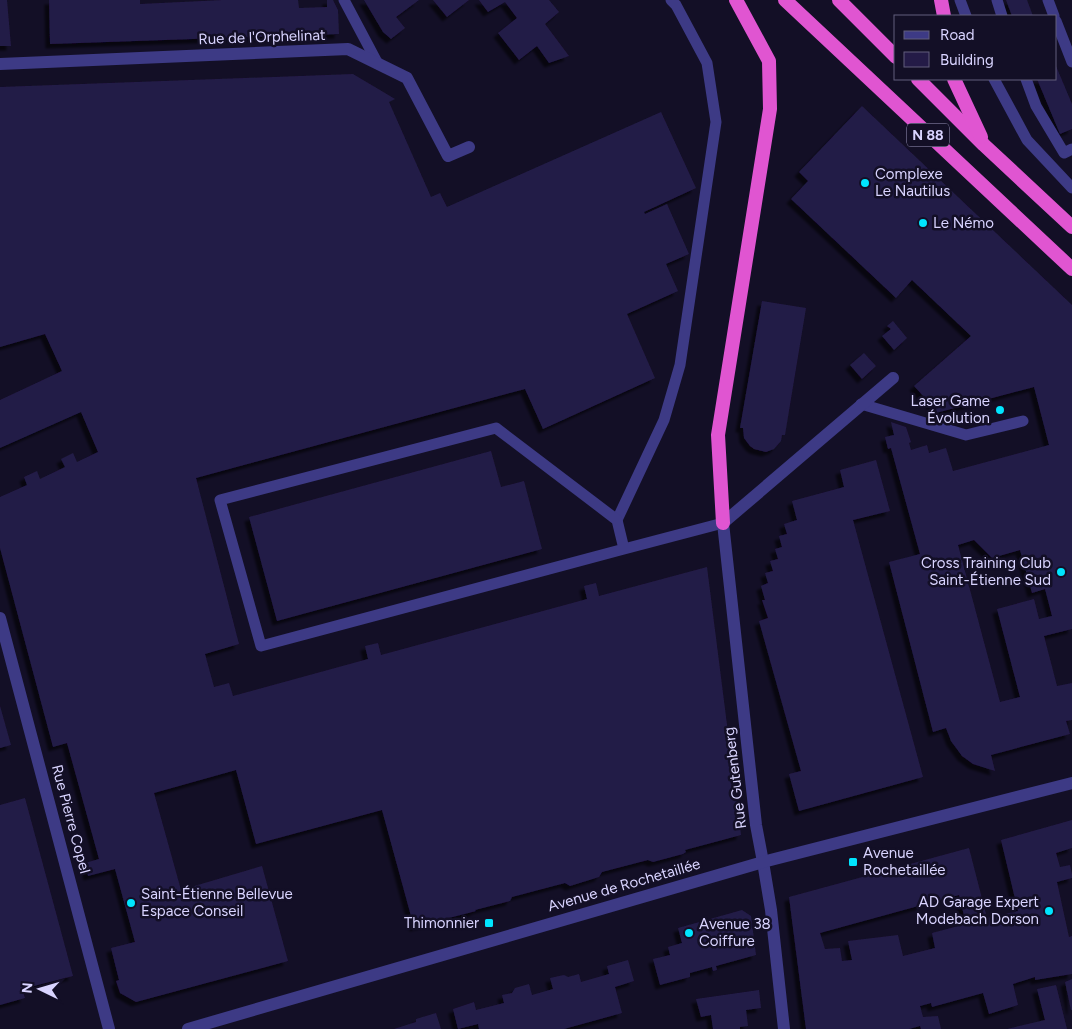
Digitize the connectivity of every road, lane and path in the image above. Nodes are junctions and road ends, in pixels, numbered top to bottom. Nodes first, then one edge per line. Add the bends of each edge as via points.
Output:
1 (344, 0) edge
2 (671, 0) edge
3 (736, 0) edge
4 (785, 0) edge
5 (839, 0) edge
6 (941, 0) edge
7 (960, 0) edge
8 (997, 0) edge
9 (1048, 0) edge
10 (944, 15) edge
11 (966, 15) edge
12 (1002, 15) edge
13 (1054, 15) edge
14 (1057, 24) edge
15 (894, 55) edge
16 (1072, 62) edge
17 (0, 64) edge
18 (378, 64) junction
19 (919, 80) edge
20 (954, 80) edge
21 (995, 80) edge
22 (1026, 80) edge
23 (984, 145) junction
24 (469, 147) dead end
25 (1072, 149) edge
26 (1072, 188) edge
27 (1072, 227) edge
28 (1072, 269) edge
29 (893, 378) dead end
30 (861, 404) junction
31 (1024, 421) dead end
32 (617, 520) junction
33 (722, 523) junction
34 (624, 549) junction
35 (0, 618) edge
36 (1072, 783) edge
37 (763, 862) junction
38 (109, 1029) edge
39 (188, 1029) edge
40 (784, 1029) edge

1 - 18 lane
2 - 32 lane via 707,63 716,122 680,365 664,420
3 - 33 highway via 769,61 770,109 718,435
4 - 28 highway, N 88
5 - 15 highway
6 - 10 highway
7 - 11 lane
8 - 12 lane
9 - 13 lane
14 - 16 lane
17 - 18 street, Rue de l'Orphelinat via 348,49
18 - 24 street, Rue de l'Orphelinat via 407,78 448,156
19 - 23 highway, N 88
20 - 23 highway
21 - 26 lane via 1027,140
22 - 25 lane via 1036,106 1064,153
23 - 27 highway, N 88
29 - 30 street
30 - 31 lane via 966,436
30 - 33 street
32 - 34 lane
32 - 34 lane via 496,428 220,500 261,646
33 - 34 lane
33 - 37 street, Rue Gutenberg via 756,825
35 - 38 street, Rue Pierre Copel
36 - 37 street, Avenue de Rochetaillée
37 - 39 street, Avenue de Rochetaillée
37 - 40 street, Rue Gutenberg

